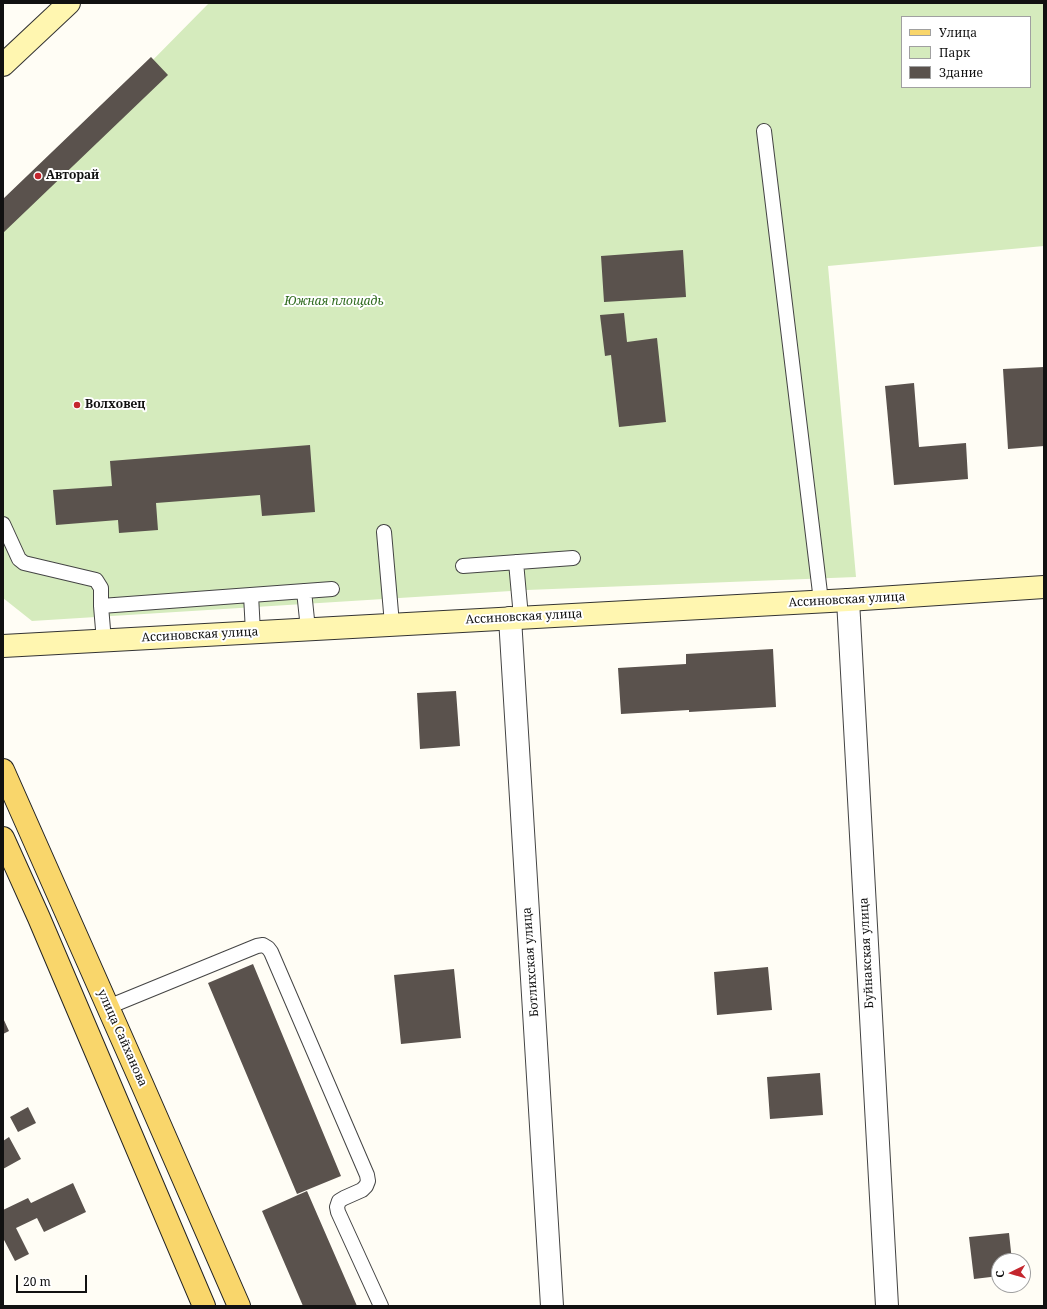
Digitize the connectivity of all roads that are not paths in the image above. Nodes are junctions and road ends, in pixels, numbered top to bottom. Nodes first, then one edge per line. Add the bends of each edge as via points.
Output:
1 (69, 3) edge
2 (3, 65) edge
3 (764, 131) dead end
4 (3, 524) edge
5 (384, 532) dead end
6 (573, 558) dead end
7 (516, 562) junction
8 (463, 566) dead end
9 (1044, 587) edge
10 (332, 589) dead end
11 (304, 591) junction
12 (251, 595) junction
13 (848, 600) junction
14 (821, 601) junction
15 (101, 606) junction
16 (515, 618) junction
17 (392, 624) junction
18 (308, 629) junction
19 (253, 632) junction
20 (104, 641) junction
21 (3, 646) edge
22 (3, 770) edge
23 (3, 838) edge
24 (108, 1007) junction
25 (204, 1306) edge
26 (239, 1306) edge
27 (381, 1306) edge
28 (552, 1306) edge
29 (887, 1306) edge

1 - 2 street
3 - 14 lane
4 - 15 lane via 19,559 96,580 101,588
5 - 17 lane
6 - 7 lane
7 - 8 lane
7 - 16 lane
9 - 13 street, Ассиновская улица
10 - 11 lane
11 - 12 lane
11 - 18 lane
12 - 15 lane
12 - 19 lane
13 - 14 street, Ассиновская улица
13 - 29 street, Буйнакская улица
14 - 16 street, Ассиновская улица
15 - 20 lane
16 - 17 street, Ассиновская улица
16 - 28 street, Ботлихская улица
17 - 18 street, Ассиновская улица
18 - 19 street, Ассиновская улица
19 - 20 street, Ассиновская улица
20 - 21 street, Ассиновская улица
22 - 24 main road, улица Сайханова
23 - 25 main road
24 - 26 main road, улица Сайханова
24 - 27 lane via 257,946 263,945 268,948 367,1175 366,1186 339,1201 337,1207

